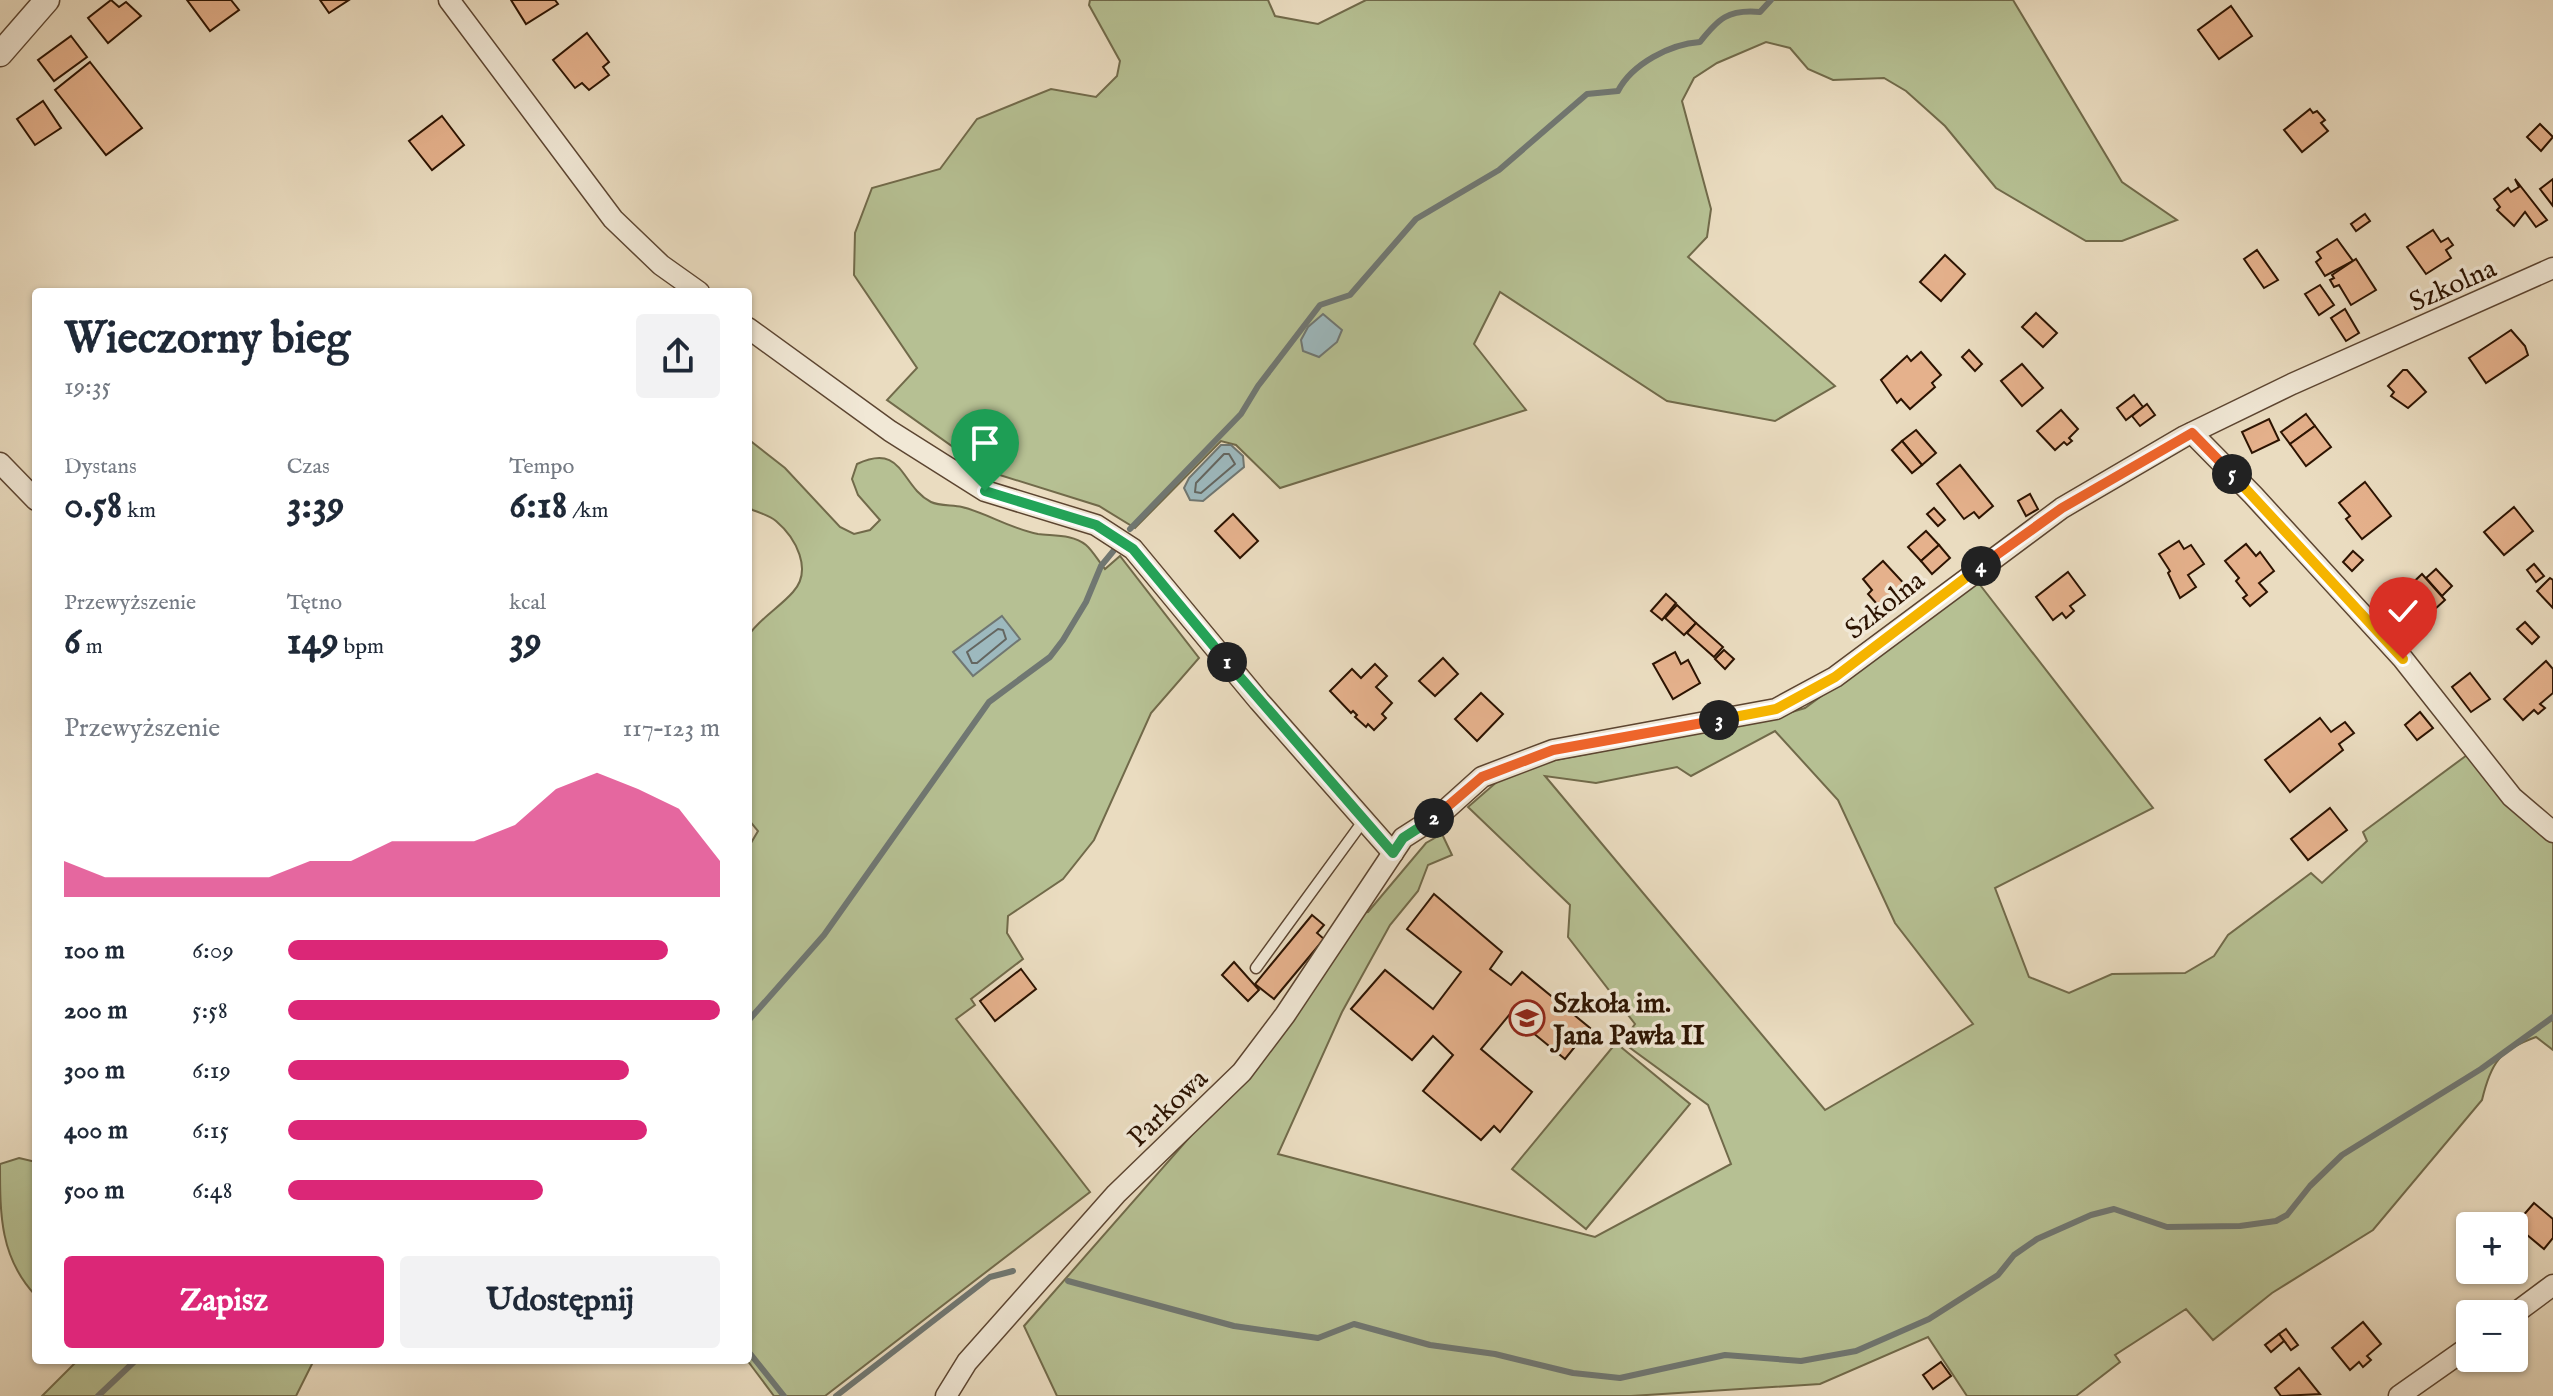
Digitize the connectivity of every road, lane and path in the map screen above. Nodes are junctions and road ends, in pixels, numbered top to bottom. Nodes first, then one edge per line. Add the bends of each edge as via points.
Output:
1 (47, 0) edge
2 (449, 0) edge
3 (0, 54) edge
4 (2553, 268) edge
5 (693, 288) edge
6 (752, 331) edge
7 (2192, 433) junction
8 (0, 463) edge
9 (32, 496) edge
10 (1364, 820) junction
11 (2553, 832) edge
12 (1398, 846) junction
13 (1256, 968) dead end
14 (2553, 1285) edge
15 (2528, 1304) edge
16 (2456, 1356) edge
17 (946, 1396) edge
18 (2399, 1396) edge

1 - 3 street
2 - 5 street via 613,219
4 - 7 street, Szkolna
6 - 10 street via 890,431 985,491 1096,525 1133,549
7 - 11 street via 2403,659 2512,797
7 - 12 street, Szkolna via 2062,508 1835,677 1776,709 1553,750 1482,777
8 - 9 street
10 - 12 street
10 - 13 lane
12 - 17 street, Parkowa via 1242,1072 1116,1194 967,1362
14 - 15 street
16 - 18 street

